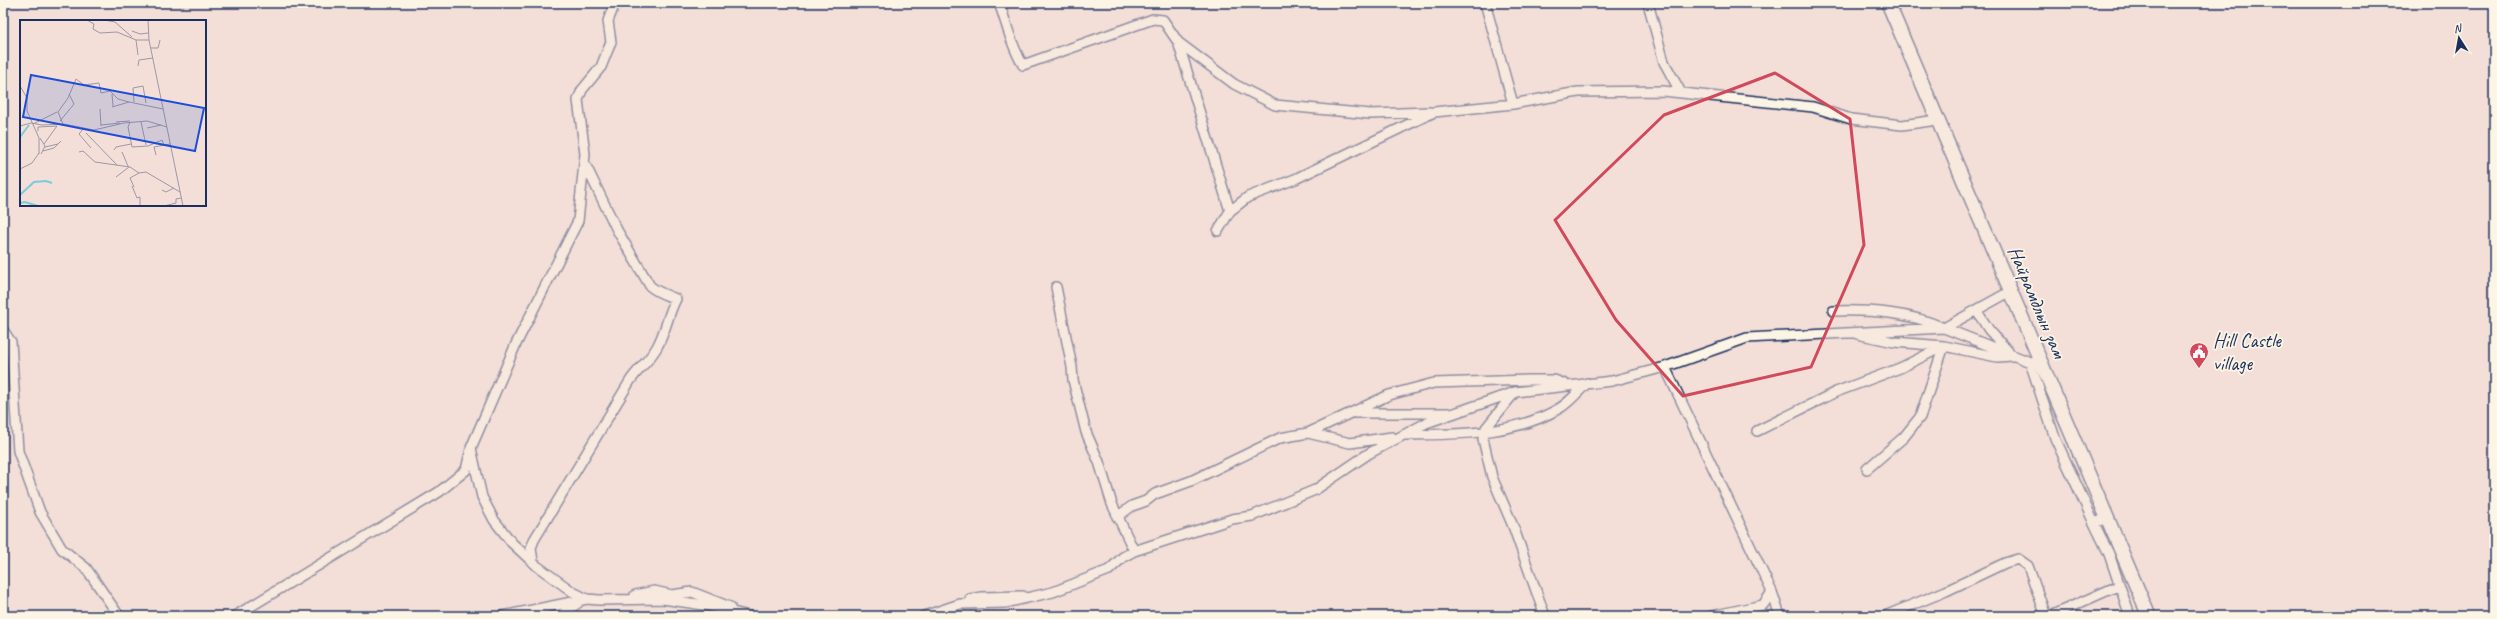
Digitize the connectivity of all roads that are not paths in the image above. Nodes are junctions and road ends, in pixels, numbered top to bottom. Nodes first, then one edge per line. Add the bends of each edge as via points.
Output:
1 (615, 3) edge
2 (999, 3) edge
3 (1485, 3) edge
4 (1648, 3) edge
5 (1888, 3) edge
6 (1178, 42) junction
7 (1680, 91) junction
8 (1512, 104) junction
9 (1434, 112) junction
10 (1938, 120) junction
11 (585, 165) junction
12 (1230, 210) junction
13 (1218, 231) dead end
14 (1056, 287) dead end
15 (2011, 291) junction
16 (1976, 310) junction
17 (1833, 311) dead end
18 (1944, 328) junction
19 (3, 330) edge
20 (1852, 333) junction
21 (1944, 346) junction
22 (2012, 354) junction
23 (2036, 362) junction
24 (1665, 367) junction
25 (1587, 383) junction
26 (1570, 385) junction
27 (1515, 392) junction
28 (1351, 413) junction
29 (1456, 413) junction
30 (1758, 431) dead end
31 (1308, 433) junction
32 (1484, 433) junction
33 (1402, 435) junction
34 (471, 448) junction
35 (1867, 469) dead end
36 (1118, 518) junction
37 (2108, 518) junction
38 (2094, 523) junction
39 (1134, 551) junction
40 (533, 562) junction
41 (2118, 586) junction
42 (1772, 592) junction
43 (584, 600) junction
44 (1545, 614) edge
45 (119, 616) edge
46 (235, 616) edge
47 (502, 616) edge
48 (560, 616) edge
49 (749, 616) edge
50 (924, 616) edge
51 (1535, 616) edge
52 (1711, 616) edge
53 (1780, 616) edge
54 (1884, 616) edge
55 (2046, 616) edge
56 (2050, 616) edge
57 (2130, 616) edge
58 (2149, 616) edge

1 - 11 street via 608,21 611,42 601,67 582,90 578,100 585,142
2 - 6 street via 1014,51 1023,65 1153,19 1163,20
3 - 8 street
4 - 7 street via 1664,62
5 - 10 main road, Найрамдлын зам
6 - 9 street via 1234,84 1275,105 1370,114
6 - 12 street
7 - 8 street via 1578,92
7 - 10 street via 1813,107 1851,119 1902,125
8 - 9 street
9 - 12 street via 1295,178 1248,197
10 - 15 main road, Найрамдлын зам
11 - 34 street via 578,221 516,344
11 - 40 street via 617,230 650,286 657,292 676,299 657,347 630,381 534,540 531,548
12 - 13 street
14 - 36 street via 1073,380 1086,432
15 - 16 street
15 - 23 main road, Найрамдлын зам
16 - 18 street
16 - 22 street via 1989,330
17 - 18 street via 1862,310 1896,314 1928,320
18 - 20 street
18 - 22 street
19 - 45 street via 11,342 18,451 40,512 62,549 86,568
20 - 21 street via 1894,342
20 - 24 street via 1747,338
21 - 22 street via 1997,357
21 - 30 street via 1900,368 1836,392
21 - 35 street via 1920,417 1904,437
22 - 23 street
23 - 37 main road, Найрамдлын зам
23 - 38 street via 2055,438
24 - 25 street via 1612,381
24 - 42 street
25 - 26 street
25 - 32 street via 1561,407 1531,421
26 - 27 street
26 - 28 street via 1554,380 1434,383 1389,395
27 - 29 street
27 - 32 street
28 - 29 street
28 - 31 street
29 - 33 street via 1426,423
31 - 33 street via 1350,443
31 - 36 street via 1280,438 1191,481 1155,494 1146,501 1132,506
32 - 33 street
32 - 44 street via 1483,439 1492,478 1513,526
33 - 39 street via 1368,454 1316,490 1252,516 1232,519
34 - 40 street via 482,497 494,520 512,543
34 - 46 street via 466,470 439,492
36 - 39 street
37 - 38 street
37 - 58 main road, Найрамдлын зам
38 - 41 street via 2108,554
39 - 50 street via 1109,570 1044,595 1005,603 952,606
40 - 43 street
41 - 56 street
41 - 57 street
42 - 52 street via 1763,605
42 - 53 street
43 - 47 street
43 - 48 street
43 - 49 street via 663,599 704,605
44 - 51 street
54 - 55 street via 2018,559 2028,566

